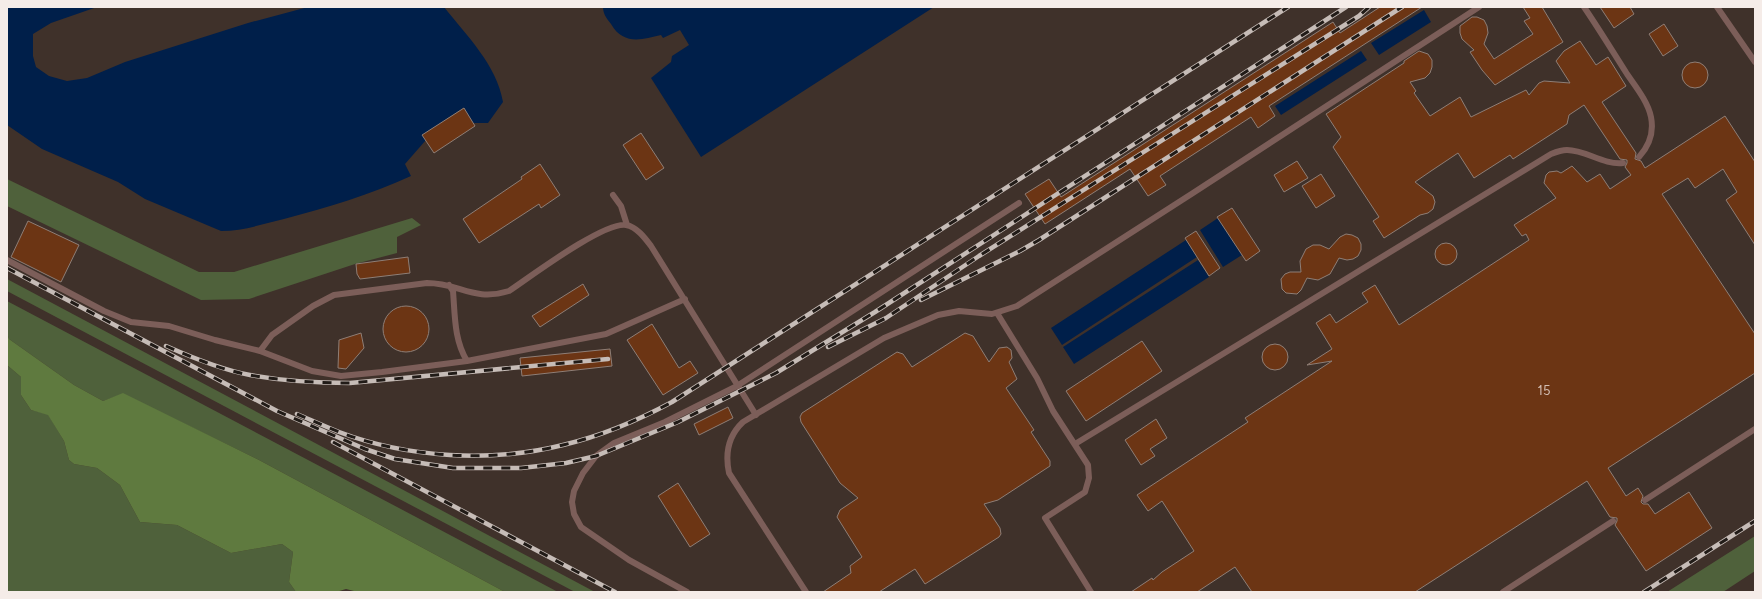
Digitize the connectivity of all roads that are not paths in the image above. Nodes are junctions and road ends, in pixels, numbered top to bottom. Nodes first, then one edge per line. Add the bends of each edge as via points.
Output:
1 (1478, 7) edge
2 (1584, 7) edge
3 (1717, 7) edge
4 (1755, 62) edge
5 (1639, 157) dead end
6 (1622, 163) dead end
7 (613, 195) dead end
8 (1019, 203) dead end
9 (627, 225) junction
10 (7, 260) edge
11 (449, 285) junction
12 (685, 299) junction
13 (997, 313) junction
14 (260, 351) junction
15 (467, 361) junction
16 (737, 386) junction
17 (756, 415) junction
18 (1755, 429) edge
19 (1075, 444) junction
20 (1645, 500) dead end
21 (1613, 521) dead end
22 (688, 592) edge
23 (806, 592) edge
24 (1091, 592) edge
25 (1503, 592) edge

1 - 13 lane via 1041,292 1017,306
2 - 5 lane via 1651,116 1652,130 1649,141
3 - 4 lane
6 - 19 lane via 1594,158 1576,151 1566,150 1552,154
7 - 9 lane via 621,206
8 - 16 lane
9 - 11 lane via 616,225 598,233 509,291 496,295 479,295
9 - 12 lane via 640,232 651,246
10 - 14 lane via 104,311 131,322 169,326
11 - 14 lane via 427,282 334,295 313,306 272,335
11 - 15 lane via 453,291 457,338 460,350
12 - 15 lane via 606,334
12 - 16 lane
13 - 17 lane via 959,311 938,315 884,338
13 - 19 lane via 1037,378 1053,411
14 - 15 lane via 312,371 341,376
16 - 17 lane
16 - 22 lane via 665,422 614,443 596,456 574,491 574,514 581,527 629,560
17 - 23 lane via 736,429 727,452 729,473
18 - 20 lane
19 - 24 lane via 1088,465 1089,478 1085,492 1045,518
21 - 25 lane

